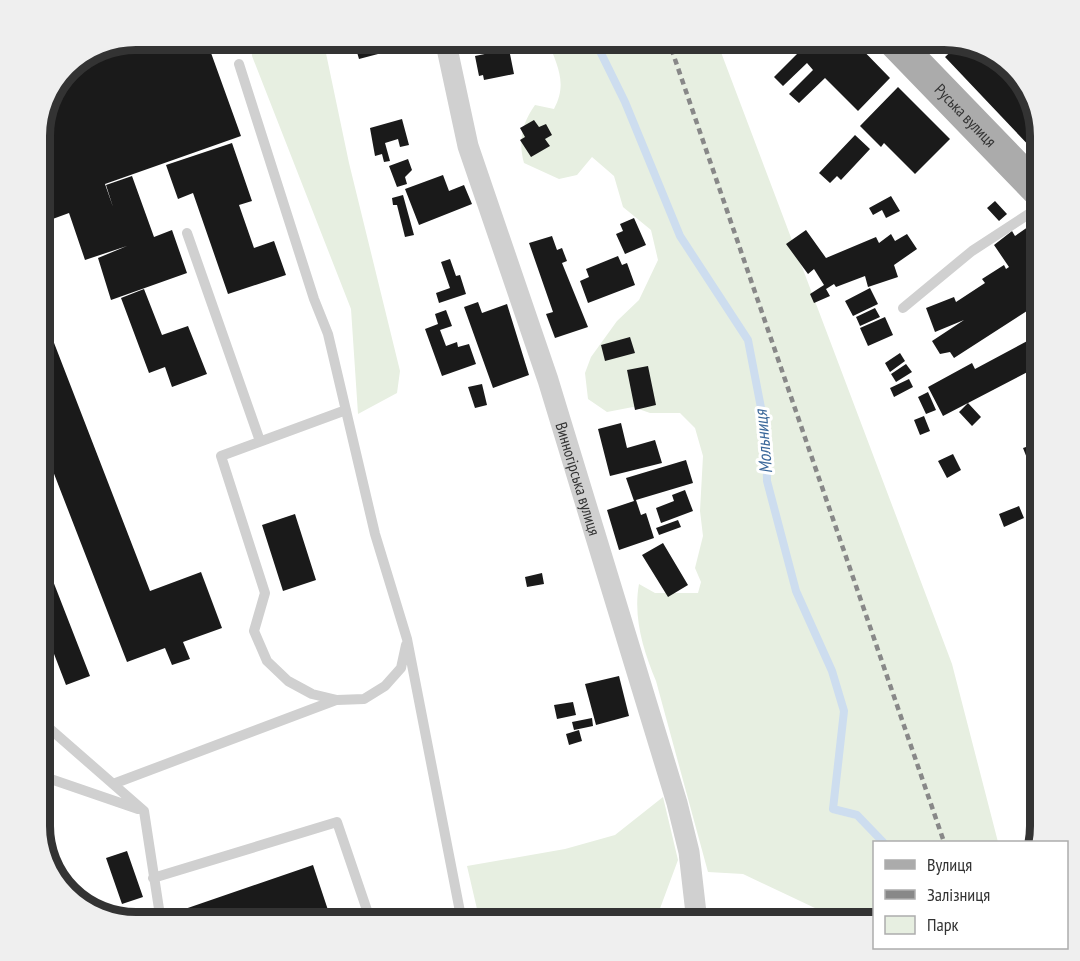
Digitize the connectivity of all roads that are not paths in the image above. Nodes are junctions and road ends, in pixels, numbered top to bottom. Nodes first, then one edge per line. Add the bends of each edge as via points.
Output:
1 (447, 50) edge
2 (903, 50) edge
3 (239, 64) dead end
4 (1030, 182) edge
5 (1030, 213) edge
6 (187, 233) dead end
7 (903, 308) dead end
8 (346, 410) junction
9 (260, 441) junction
10 (407, 639) junction
11 (337, 700) junction
12 (50, 729) edge
13 (50, 779) edge
14 (113, 784) junction
15 (144, 811) junction
16 (153, 878) junction
17 (159, 912) edge
18 (368, 912) edge
19 (460, 912) edge
20 (696, 912) edge

1 - 20 street, Винногірська вулиця via 471,156 548,380 676,803 689,852
2 - 4 main road, Руська вулиця
3 - 8 lane via 328,334
5 - 7 lane via 972,251
6 - 9 lane
8 - 9 lane
8 - 10 lane via 375,534
9 - 11 lane via 221,456 265,593 254,631 267,661 288,681
10 - 11 lane via 401,669 385,686 364,699
10 - 19 lane
11 - 14 lane
12 - 14 lane
13 - 15 lane
14 - 15 lane
15 - 16 lane
16 - 17 lane
16 - 18 lane via 337,822

